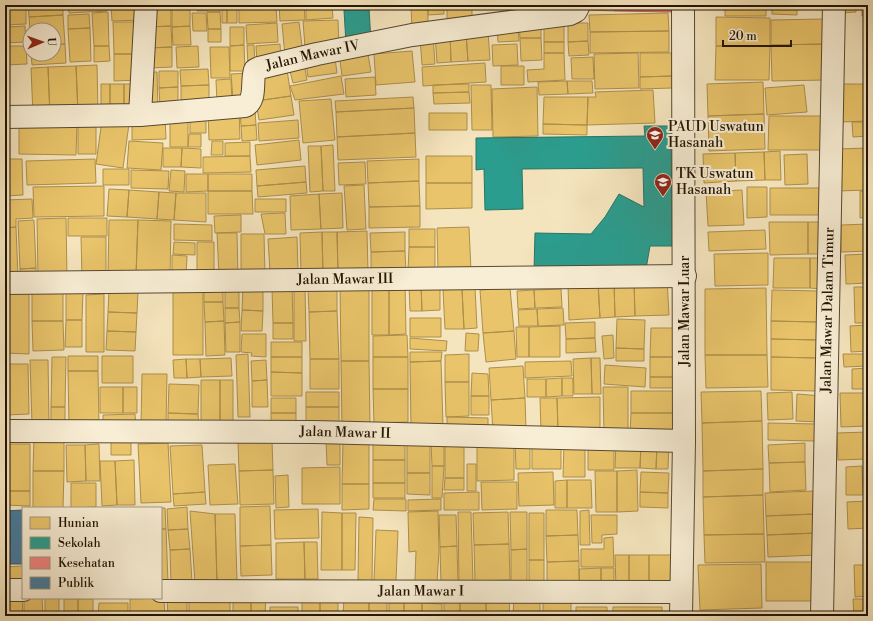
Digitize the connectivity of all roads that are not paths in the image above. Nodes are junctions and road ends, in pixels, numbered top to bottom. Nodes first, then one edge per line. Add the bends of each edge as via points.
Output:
1 (146, 5) edge
2 (683, 5) edge
3 (834, 5) edge
4 (577, 8) edge
5 (140, 115) junction
6 (5, 117) edge
7 (685, 276) junction
8 (5, 283) edge
9 (5, 431) edge
10 (684, 441) junction
11 (5, 590) edge
12 (22, 590) edge
13 (162, 591) edge
14 (681, 592) junction
15 (681, 616) edge
16 (822, 616) edge

1 - 5 street
2 - 7 street, Jalan Mawar Luar
3 - 16 street, Jalan Mawar Dalam Timur
4 - 5 street, Jalan Mawar IV via 570,14 412,35 317,54 255,70 252,99 245,106
5 - 6 street, Jalan Mawar IV
7 - 8 street, Jalan Mawar III
7 - 10 street, Jalan Mawar Luar
9 - 10 street, Jalan Mawar II via 314,432
10 - 14 street, Jalan Mawar Luar
11 - 12 street
13 - 14 street, Jalan Mawar I
14 - 15 street, Jalan Mawar Luar

